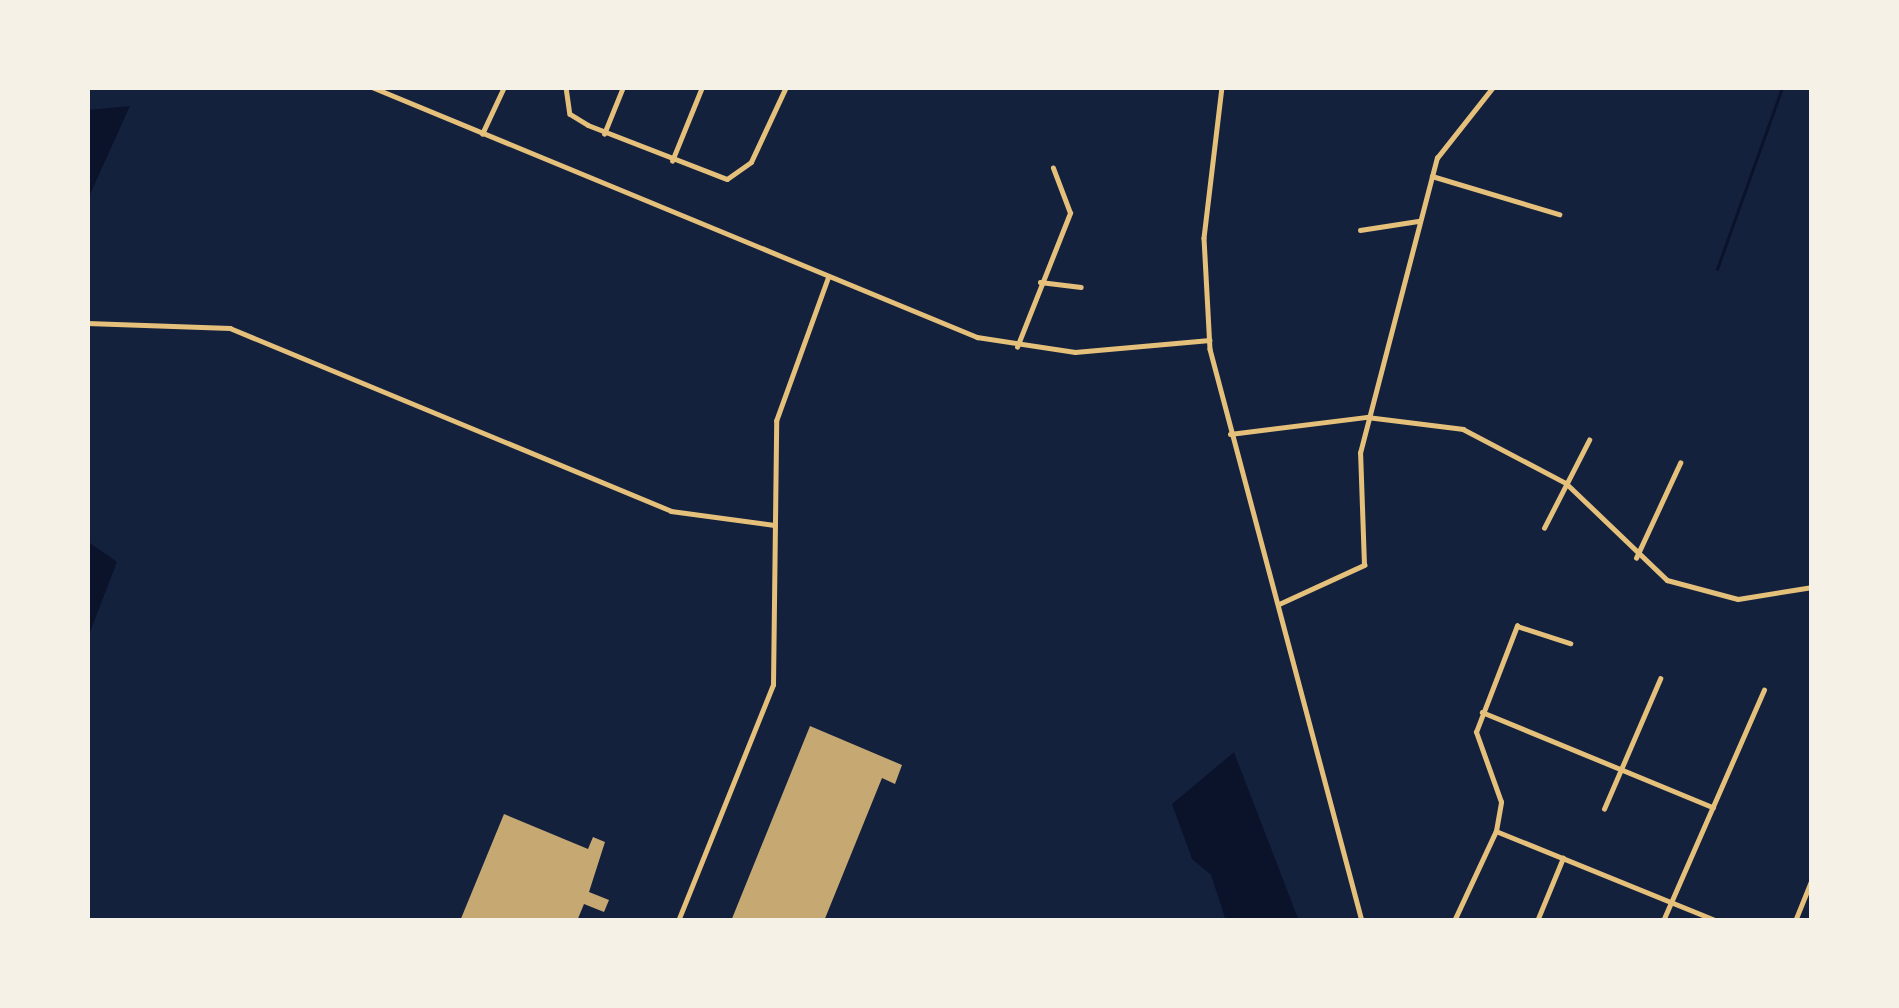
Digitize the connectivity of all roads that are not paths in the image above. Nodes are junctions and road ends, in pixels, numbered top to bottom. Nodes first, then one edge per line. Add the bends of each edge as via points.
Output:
1 (372, 87) edge
2 (503, 87) edge
3 (566, 87) edge
4 (623, 87) edge
5 (702, 87) edge
6 (786, 87) edge
7 (1222, 87) edge
8 (1493, 87) edge
9 (482, 134) junction
10 (604, 134) junction
11 (672, 161) junction
12 (1053, 168) dead end
13 (1432, 176) junction
14 (1559, 214) dead end
15 (1420, 221) junction
16 (1360, 230) dead end
17 (828, 277) junction
18 (1040, 282) junction
19 (1081, 287) dead end
20 (87, 323) edge
21 (1209, 340) junction
22 (1017, 346) junction
23 (1367, 417) junction
24 (1230, 434) junction
25 (1589, 440) dead end
26 (1680, 463) dead end
27 (1566, 483) junction
28 (774, 526) junction
29 (1544, 528) dead end
30 (1636, 558) junction
31 (1812, 586) edge
32 (1279, 604) junction
33 (1570, 643) dead end
34 (1660, 679) dead end
35 (1764, 690) dead end
36 (1482, 712) junction
37 (1623, 770) junction
38 (1713, 807) junction
39 (1604, 809) dead end
40 (1496, 831) junction
41 (1563, 858) junction
42 (1812, 879) edge
43 (1671, 902) junction
44 (678, 921) edge
45 (1362, 921) edge
46 (1454, 921) edge
47 (1537, 921) edge
48 (1663, 921) edge
49 (1718, 921) edge
50 (1795, 921) edge

1 - 9 street
2 - 9 street
3 - 10 street via 570,114
4 - 10 street
5 - 11 street
6 - 11 street via 752,162 728,179
7 - 21 street via 1204,238
8 - 13 street
9 - 17 street
10 - 11 street
12 - 18 street via 1070,213
13 - 14 street
13 - 15 street
15 - 16 street
15 - 23 street
17 - 22 street
17 - 28 street via 776,421
18 - 19 street
18 - 22 street
20 - 28 street via 230,328 671,511
21 - 22 street
21 - 24 street
23 - 24 street
23 - 27 street via 1463,429
23 - 32 street via 1364,565
24 - 32 street
25 - 27 street
26 - 30 street
27 - 29 street
27 - 30 street
28 - 44 street via 772,685
30 - 31 street via 1667,580 1738,599
32 - 45 street
33 - 36 street via 1517,626
34 - 37 street
35 - 38 street
36 - 37 street
36 - 40 street via 1477,754 1501,802
37 - 38 street
37 - 39 street
38 - 43 street
40 - 41 street
40 - 46 street
41 - 43 street
41 - 47 street
42 - 50 street
43 - 48 street
43 - 49 street

